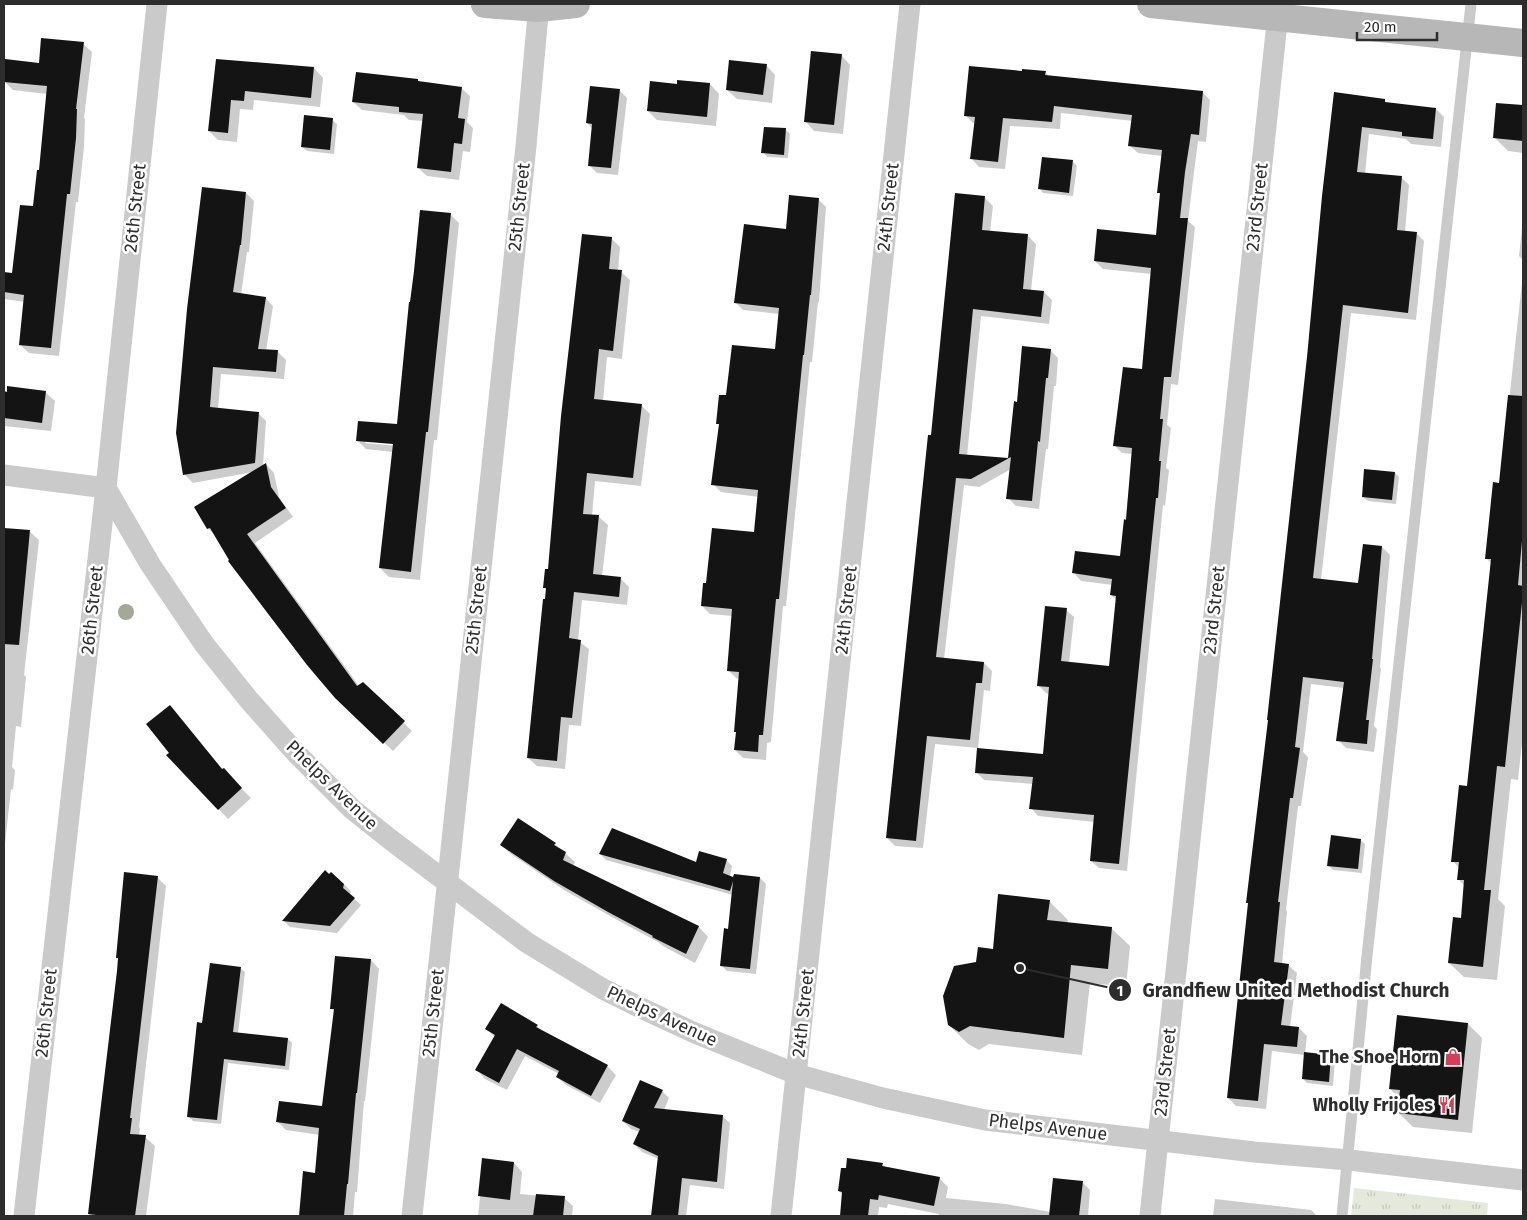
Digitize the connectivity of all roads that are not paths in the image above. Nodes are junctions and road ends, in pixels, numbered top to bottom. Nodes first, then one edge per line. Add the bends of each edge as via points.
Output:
1 (156, 4) edge
2 (485, 4) edge
3 (576, 4) edge
4 (910, 4) edge
5 (1151, 4) edge
6 (1471, 4) edge
7 (539, 6) edge
8 (1278, 10) edge
9 (1468, 36) junction
10 (1523, 43) edge
11 (4, 475) edge
12 (106, 488) junction
13 (448, 881) junction
14 (796, 1074) junction
15 (1159, 1141) junction
16 (1348, 1160) junction
17 (1523, 1180) edge
18 (24, 1216) edge
19 (412, 1216) edge
20 (781, 1216) edge
21 (1150, 1216) edge
22 (1342, 1216) edge

1 - 12 street, 26th Street
2 - 7 street
3 - 7 street
4 - 14 street, 24th Street
5 - 8 street
6 - 9 lane
7 - 13 street, 25th Street
8 - 9 street
8 - 15 street, 23rd Street
9 - 10 street
9 - 16 lane via 1368,946
11 - 12 street
12 - 13 street, Phelps Avenue via 150,564 204,644 248,700 352,809
12 - 18 street, 26th Street
13 - 14 street, Phelps Avenue via 532,946 603,989 682,1028
13 - 19 street, 25th Street
14 - 15 street, Phelps Avenue via 883,1098 985,1120
14 - 20 street, 24th Street
15 - 16 street, Phelps Avenue
15 - 21 street, 23rd Street
16 - 17 street, Phelps Avenue
16 - 22 lane

